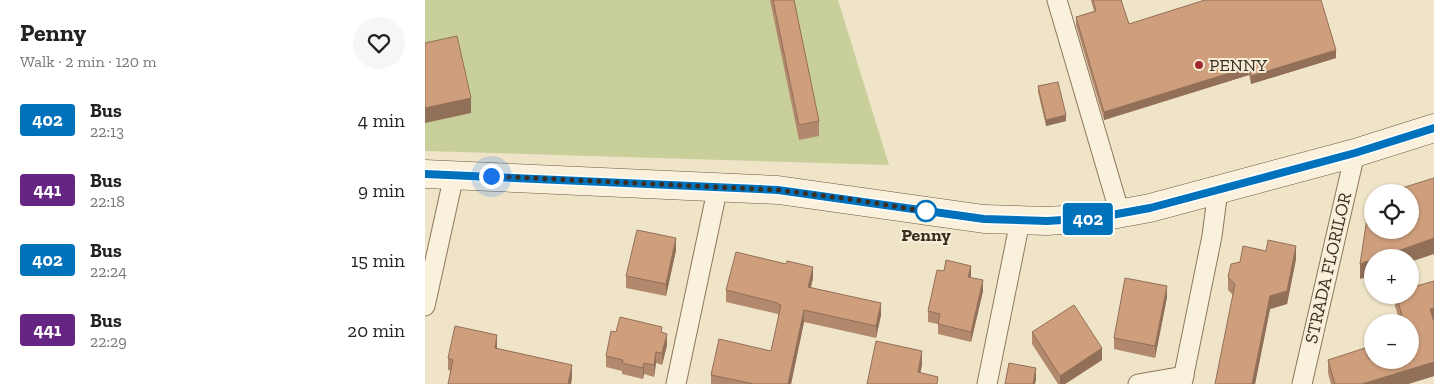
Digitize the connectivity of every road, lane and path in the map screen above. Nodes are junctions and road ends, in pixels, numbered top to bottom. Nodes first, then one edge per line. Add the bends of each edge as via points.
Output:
1 (1057, 0) edge
2 (1434, 128) edge
3 (1355, 153) junction
4 (425, 174) edge
5 (454, 174) junction
6 (718, 186) junction
7 (1218, 190) junction
8 (1120, 214) junction
9 (1021, 221) junction
10 (425, 306) edge
11 (1183, 380) edge
12 (676, 384) edge
13 (987, 384) edge
14 (1138, 384) edge
15 (1302, 384) edge

1 - 8 street
2 - 3 main road
3 - 7 main road
3 - 15 street, STRADA FLORILOR
4 - 5 main road
5 - 6 main road
5 - 10 street
6 - 9 main road via 778,190 949,215
6 - 12 street
7 - 8 main road
7 - 11 street
8 - 9 main road via 1074,220
9 - 13 street
11 - 14 street

